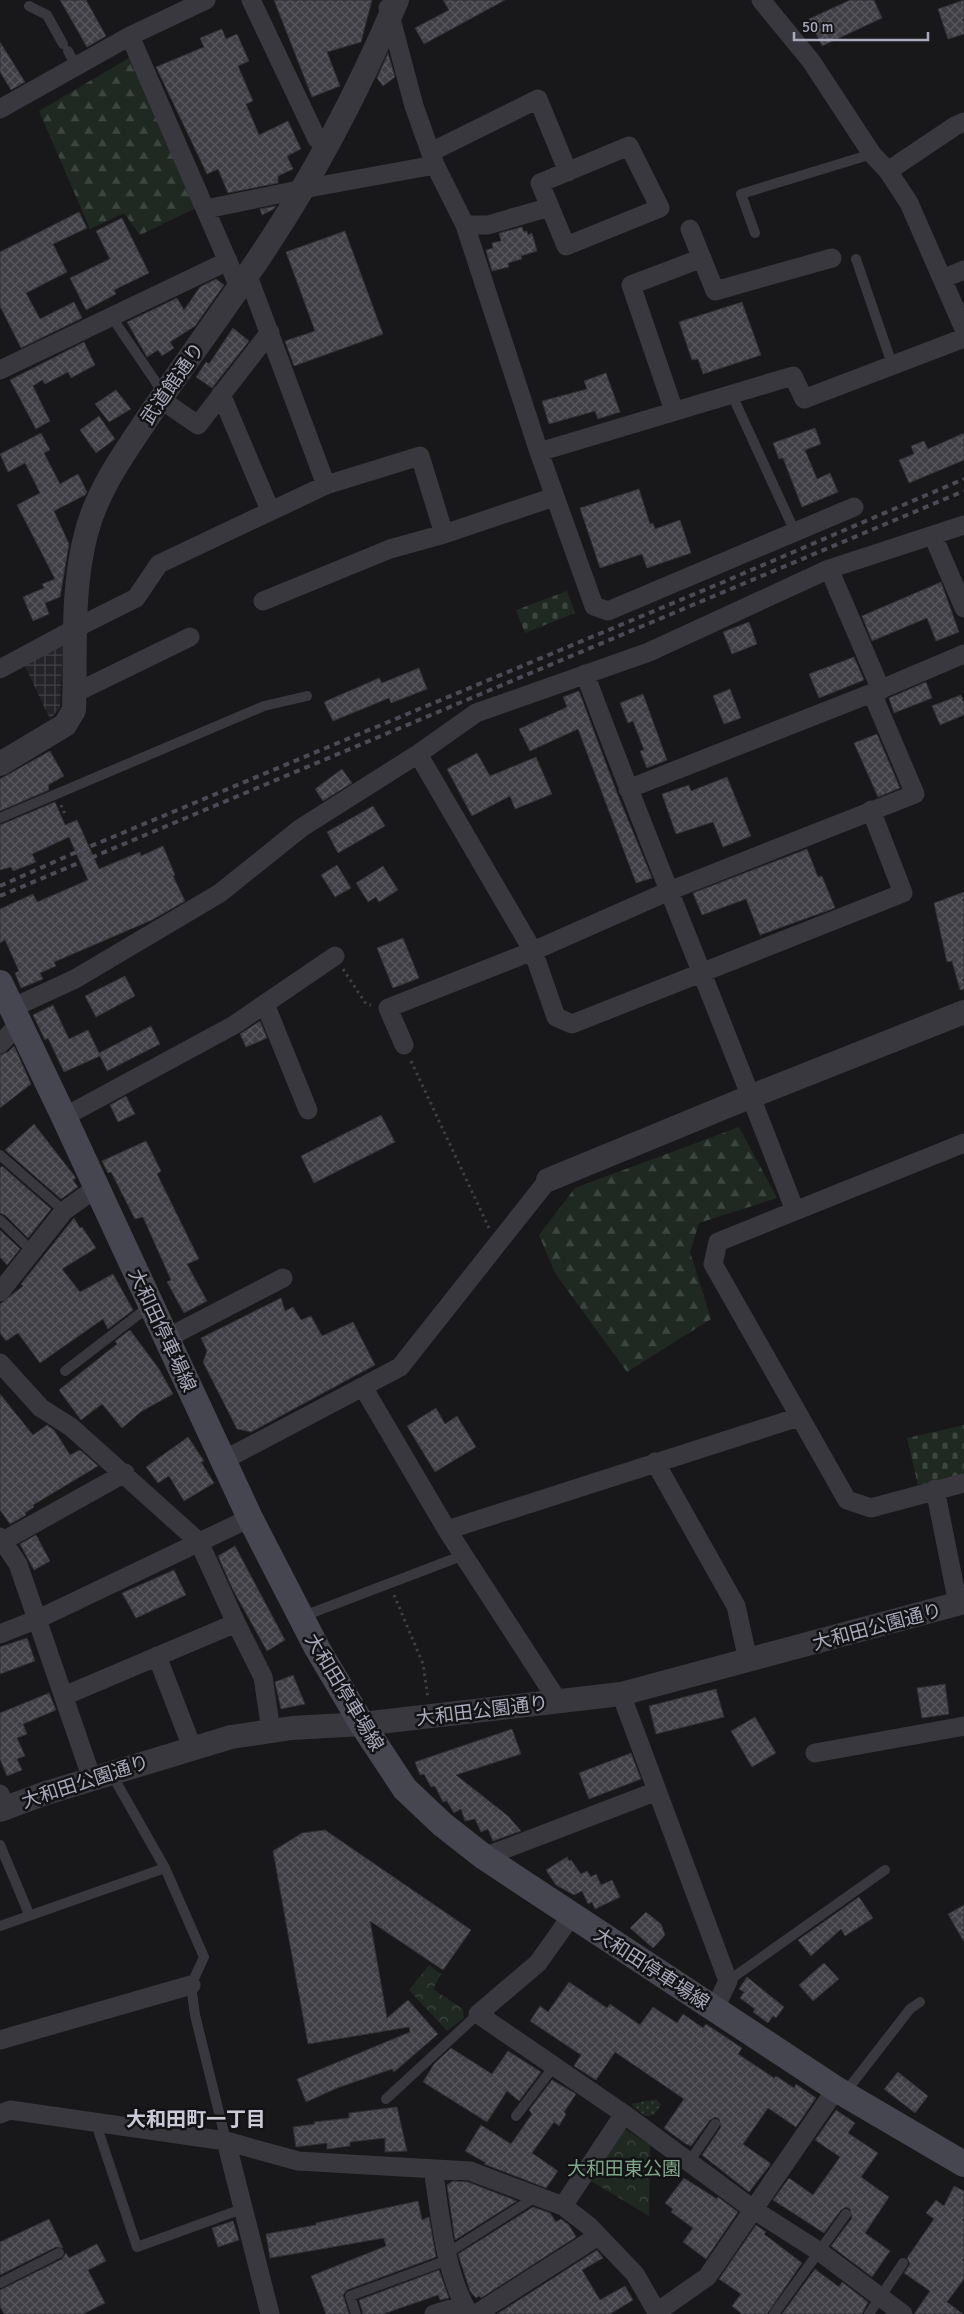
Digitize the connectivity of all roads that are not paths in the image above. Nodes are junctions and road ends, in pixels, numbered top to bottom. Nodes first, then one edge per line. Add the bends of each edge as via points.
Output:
1 (206, 0) edge
2 (252, 0) edge
3 (761, 0) edge
4 (391, 5) edge
5 (29, 6) dead end
6 (130, 36) junction
7 (69, 54) junction
8 (0, 109) edge
9 (964, 122) edge
10 (328, 145) junction
11 (872, 154) junction
12 (433, 159) junction
13 (888, 171) junction
14 (568, 172) junction
15 (303, 189) junction
16 (550, 208) junction
17 (206, 209) junction
18 (465, 225) junction
19 (690, 229) dead end
20 (755, 233) dead end
21 (702, 258) junction
22 (832, 258) dead end
23 (856, 259) dead end
24 (228, 261) junction
25 (964, 270) edge
26 (942, 279) junction
27 (243, 282) junction
28 (111, 316) junction
29 (964, 329) edge
30 (270, 332) junction
31 (964, 338) edge
32 (892, 364) junction
33 (0, 370) edge
34 (221, 394) junction
35 (162, 396) junction
36 (732, 396) junction
37 (674, 411) junction
38 (539, 452) junction
39 (326, 484) junction
40 (554, 496) junction
41 (854, 507) dead end
42 (270, 510) junction
43 (964, 525) edge
44 (795, 532) junction
45 (444, 534) junction
46 (933, 536) junction
47 (829, 569) junction
48 (263, 601) dead end
49 (964, 608) edge
50 (76, 628) junction
51 (190, 637) dead end
52 (964, 654) edge
53 (0, 669) edge
54 (586, 674) junction
55 (876, 691) junction
56 (75, 693) junction
57 (308, 696) dead end
58 (418, 754) junction
59 (0, 764) edge
60 (628, 789) junction
61 (871, 810) junction
62 (0, 818) edge
63 (669, 891) junction
64 (533, 951) junction
65 (334, 956) road end
66 (703, 972) junction
67 (0, 983) edge
68 (265, 1004) junction
69 (964, 1012) edge
70 (15, 1016) junction
71 (0, 1044) edge
72 (404, 1045) road end
73 (752, 1096) junction
74 (308, 1110) dead end
75 (64, 1117) junction
76 (964, 1143) edge
77 (0, 1155) edge
78 (548, 1180) joint
79 (96, 1188) junction
80 (64, 1211) junction
81 (795, 1211) junction
82 (0, 1220) edge
83 (33, 1252) junction
84 (283, 1278) dead end
85 (0, 1292) edge
86 (151, 1304) junction
87 (167, 1338) junction
88 (0, 1363) edge
89 (65, 1371) dead end
90 (363, 1387) junction
91 (799, 1417) junction
92 (224, 1460) junction
93 (655, 1462) junction
94 (125, 1474) junction
95 (964, 1483) edge
96 (935, 1489) junction
97 (250, 1518) junction
98 (447, 1530) junction
99 (2, 1539) edge
100 (199, 1542) junction
101 (464, 1555) junction
102 (961, 1603) edge
103 (301, 1617) junction
104 (38, 1619) junction
105 (236, 1622) junction
106 (0, 1634) edge
107 (157, 1656) junction
108 (748, 1660) junction
109 (621, 1694) junction
110 (64, 1696) junction
111 (558, 1702) junction
112 (362, 1724) junction
113 (964, 1726) edge
114 (271, 1731) junction
115 (192, 1747) junction
116 (815, 1753) dead end
117 (101, 1776) junction
118 (657, 1791) junction
119 (2, 1804) edge
120 (0, 1845) edge
121 (484, 1857) junction
122 (165, 1868) junction
123 (885, 1870) dead end
124 (29, 1914) junction
125 (572, 1916) junction
126 (0, 1926) edge
127 (728, 1981) junction
128 (191, 1985) junction
129 (920, 2002) dead end
130 (715, 2008) junction
131 (478, 2014) junction
132 (0, 2040) edge
133 (555, 2066) junction
134 (840, 2091) junction
135 (386, 2099) dead end
136 (0, 2114) edge
137 (624, 2114) junction
138 (516, 2116) dead end
139 (96, 2124) junction
140 (715, 2124) dead end
141 (226, 2141) junction
142 (689, 2162) junction
143 (964, 2164) edge
144 (433, 2169) junction
145 (537, 2196) junction
146 (563, 2206) junction
147 (242, 2209) junction
148 (754, 2210) junction
149 (846, 2214) dead end
150 (598, 2236) junction
151 (820, 2252) junction
152 (59, 2254) dead end
153 (447, 2257) junction
154 (902, 2263) dead end
155 (0, 2283) edge
156 (880, 2297) junction
157 (472, 2312) edge
158 (657, 2313) edge
159 (270, 2314) edge
160 (356, 2314) edge
161 (434, 2314) edge
162 (774, 2314) edge
163 (868, 2314) edge
164 (903, 2314) edge

1 - 6 street
2 - 10 street via 317,139
3 - 11 street via 812,61
4 - 10 street, 武道館通り
4 - 12 street via 414,106
5 - 7 lane via 46,15
6 - 7 street
6 - 17 street
7 - 8 street
9 - 13 street
10 - 15 street, 武道館通り
11 - 13 street
11 - 20 lane via 741,194
12 - 14 street via 538,99
12 - 15 street
12 - 18 street
13 - 26 street via 909,203
14 - 16 street via 540,183
14 - 16 street via 629,146 660,208 566,246
15 - 17 street
15 - 27 street, 武道館通り
16 - 18 street via 488,225
17 - 24 street
18 - 38 street
19 - 21 street
21 - 22 street via 715,291
21 - 37 street via 631,285
23 - 32 lane
24 - 27 street
24 - 28 street
25 - 26 street
26 - 29 street
27 - 30 street
27 - 35 street, 武道館通り
28 - 33 street
28 - 35 lane
30 - 34 street
30 - 39 street
31 - 32 street
32 - 36 street via 804,399 793,376
34 - 35 street via 198,425
34 - 42 street
35 - 50 street, 武道館通り via 124,453 94,510 81,557
36 - 37 street
36 - 44 lane
37 - 38 street
38 - 40 street
39 - 42 street
39 - 45 street via 420,456
40 - 44 street via 594,606 608,611
40 - 45 street
41 - 44 street
42 - 50 street via 159,564 136,598
43 - 46 street
45 - 48 street via 390,549
46 - 47 street
46 - 49 street
47 - 54 street via 649,652
47 - 55 street
50 - 53 street
50 - 56 street, 武道館通り
51 - 56 street
52 - 55 street
54 - 58 street via 476,713
54 - 60 street
55 - 60 street
55 - 61 street via 915,794
56 - 59 street, 武道館通り via 72,718 65,725
57 - 62 lane via 264,706
58 - 64 street
58 - 70 street via 301,828 220,893
60 - 63 street
61 - 63 street
61 - 66 street via 903,893
63 - 64 street
63 - 66 street
64 - 66 street via 556,1017 572,1024
64 - 72 street via 388,1008
65 - 68 street
66 - 73 street
67 - 70 main road, 大和田停車場線
68 - 74 street
68 - 75 street via 234,1025
69 - 73 street
70 - 71 street
70 - 75 main road, 大和田停車場線
73 - 78 street
73 - 81 street
75 - 79 main road, 大和田停車場線
76 - 81 street
77 - 80 lane
78 - 90 street via 400,1367
79 - 80 street
79 - 86 main road, 大和田停車場線
80 - 83 street
81 - 91 street via 718,1242 713,1264
82 - 83 lane
83 - 85 street
84 - 87 street
86 - 87 main road, 大和田停車場線
86 - 89 lane
87 - 92 main road, 大和田停車場線
88 - 94 street via 41,1408 71,1427
90 - 92 street
90 - 98 street
91 - 93 street
91 - 96 street via 847,1500 871,1508
92 - 97 main road, 大和田停車場線
93 - 98 street
93 - 108 street via 736,1606
94 - 99 street
94 - 100 street
95 - 96 street
96 - 102 street
97 - 100 street
97 - 103 main road, 大和田停車場線
98 - 101 street
99 - 104 street via 18,1564
100 - 104 street
100 - 105 street
101 - 103 lane
101 - 111 street
102 - 108 street, 大和田公園通り
103 - 112 main road, 大和田停車場線
104 - 106 street
104 - 110 street
105 - 107 street
105 - 114 street via 263,1677
107 - 110 street
107 - 115 street
108 - 109 street, 大和田公園通り
109 - 111 street, 大和田公園通り
109 - 118 street
110 - 117 street
111 - 112 street, 大和田公園通り
112 - 114 street, 大和田公園通り
112 - 121 main road, 大和田停車場線 via 405,1789
113 - 116 street
114 - 115 street, 大和田公園通り
115 - 117 street, 大和田公園通り
117 - 119 street, 大和田公園通り
117 - 122 lane
118 - 121 street
118 - 127 street
120 - 124 lane
121 - 125 main road, 大和田停車場線
122 - 124 lane
122 - 128 lane via 204,1957
123 - 127 lane
124 - 126 lane
125 - 130 main road, 大和田停車場線
125 - 131 street via 538,1963
127 - 130 street
128 - 132 street
128 - 141 lane
129 - 134 lane via 910,2009
130 - 134 main road, 大和田停車場線
131 - 133 street
131 - 135 lane
133 - 137 street
133 - 138 lane
134 - 143 main road, 大和田停車場線
134 - 148 street
136 - 139 street via 10,2110
137 - 142 street
137 - 146 street
139 - 141 street
139 - 147 lane via 137,2247
140 - 142 lane
141 - 144 street via 298,2161
141 - 147 street
142 - 148 street
144 - 145 street via 470,2171
144 - 153 street
145 - 146 street
145 - 153 lane
146 - 150 street
147 - 159 street
148 - 151 street
148 - 158 street via 707,2277
149 - 151 lane
150 - 157 street
150 - 158 street via 635,2274
151 - 156 street
151 - 162 lane
152 - 155 lane
153 - 157 street
153 - 160 lane via 350,2296
154 - 156 lane
156 - 163 lane
156 - 164 street
157 - 161 street

